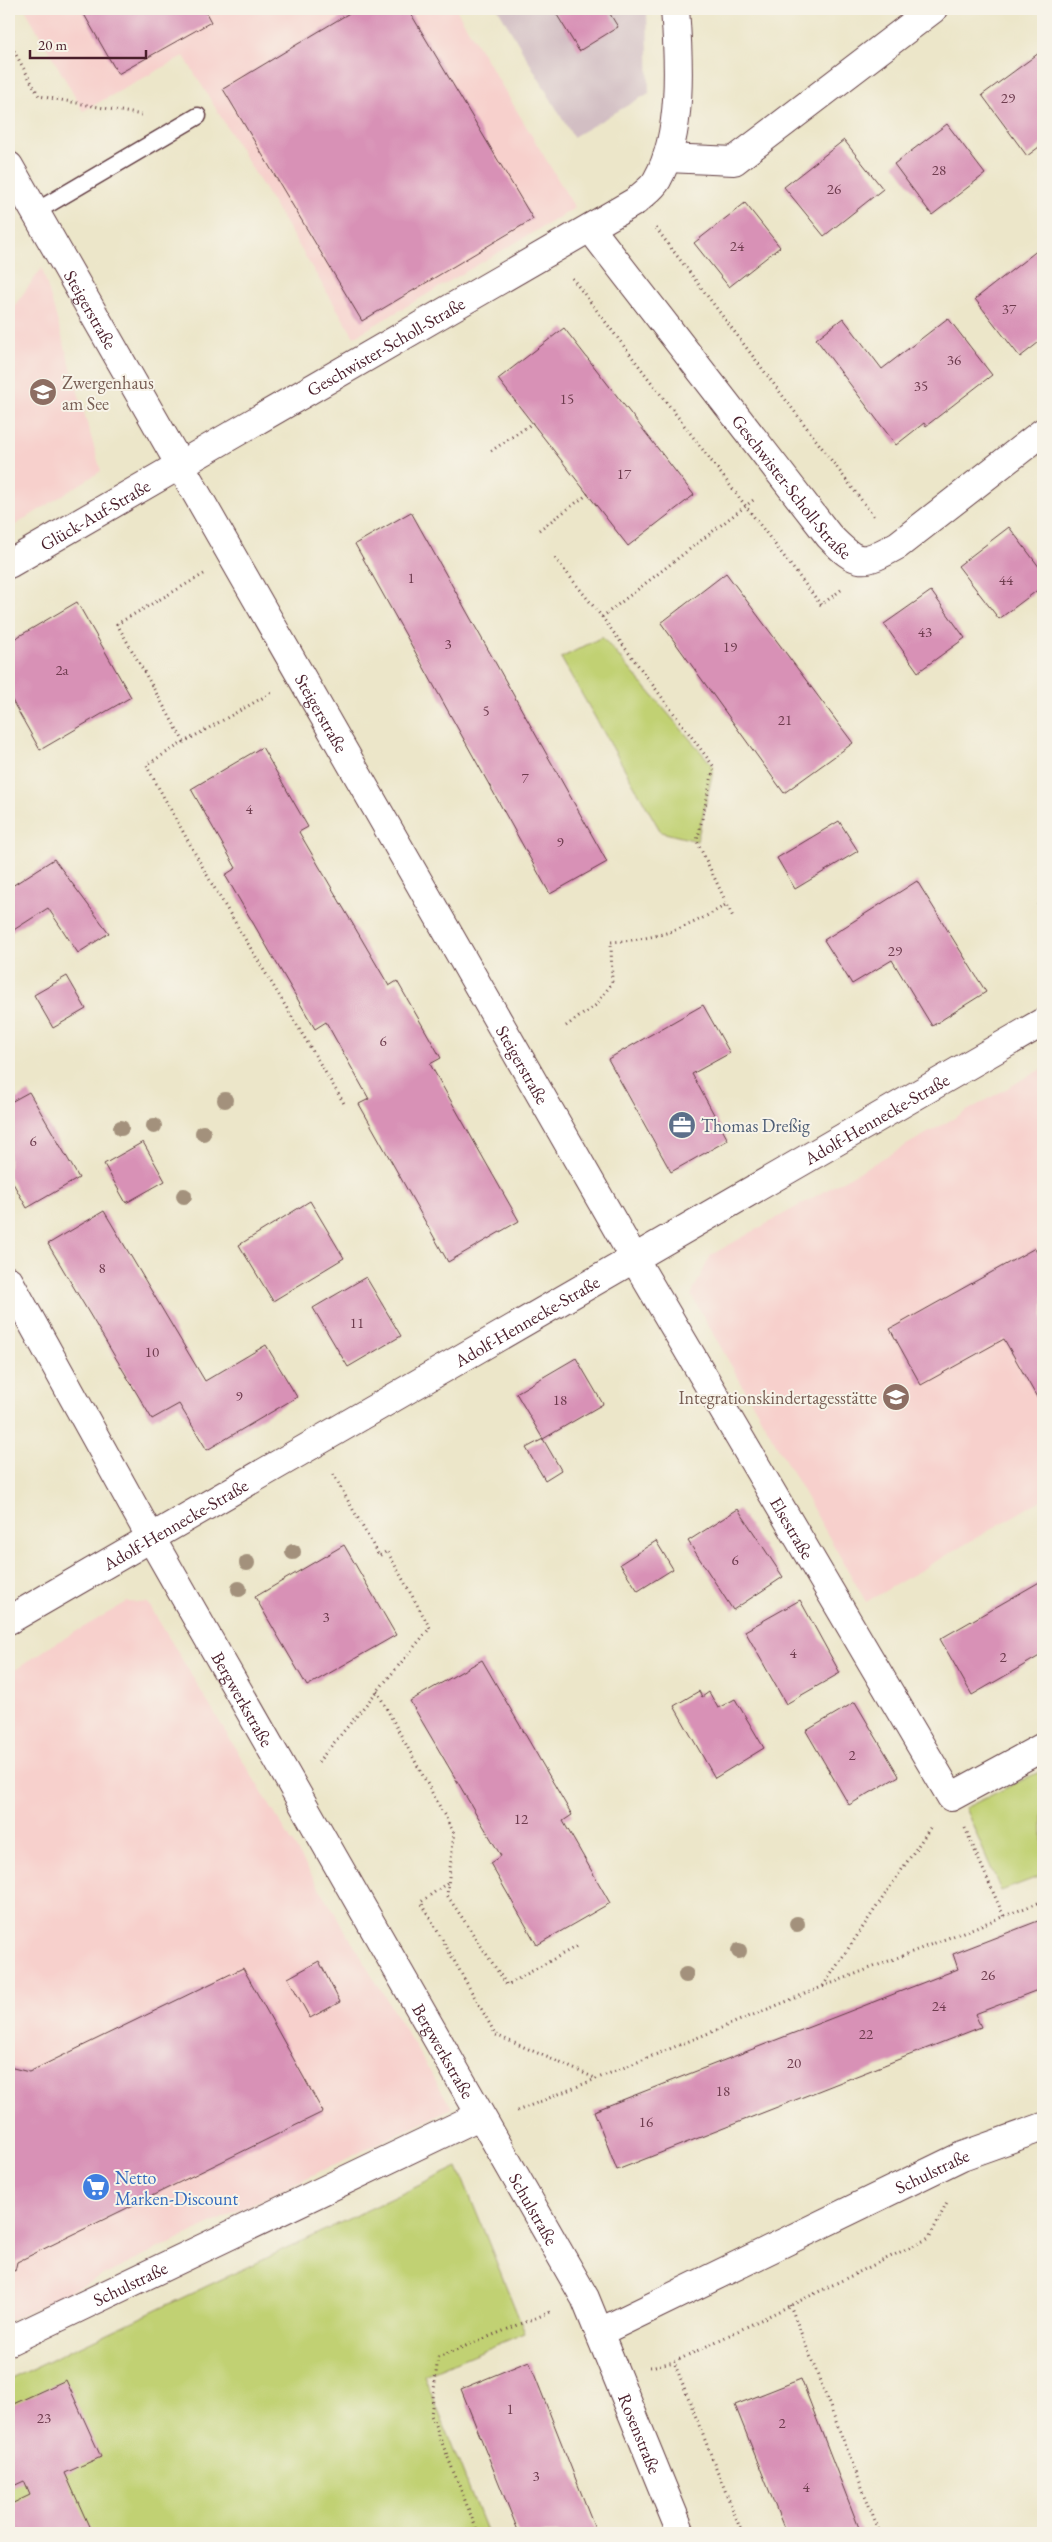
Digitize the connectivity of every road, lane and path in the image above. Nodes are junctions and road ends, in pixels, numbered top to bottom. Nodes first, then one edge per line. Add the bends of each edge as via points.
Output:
1 (675, 9) edge
2 (933, 9) edge
3 (9, 42) edge
4 (192, 119) joint
5 (667, 158) junction
6 (9, 166) edge
7 (636, 202) junction
8 (35, 212) junction
9 (590, 228) junction
10 (551, 251) junction
11 (533, 423) dead end
12 (1043, 432) edge
13 (492, 451) dead end
14 (180, 465) junction
15 (785, 477) junction
16 (588, 494) dead end
17 (745, 506) junction
18 (539, 530) dead end
19 (898, 545) junction
20 (233, 558) junction
21 (555, 558) dead end
22 (9, 564) edge
23 (844, 587) dead end
24 (602, 617) junction
25 (300, 676) junction
26 (184, 742) junction
27 (727, 904) junction
28 (733, 917) dead end
29 (1043, 1022) edge
30 (566, 1026) dead end
31 (345, 1105) dead end
32 (635, 1260) junction
33 (9, 1281) edge
34 (17, 1313) edge
35 (315, 1443) junction
36 (151, 1538) junction
37 (9, 1620) edge
38 (378, 1691) junction
39 (1043, 1747) edge
40 (294, 1790) junction
41 (951, 1797) junction
42 (447, 1883) junction
43 (1043, 1901) edge
44 (1004, 1917) junction
45 (577, 1946) dead end
46 (822, 1987) junction
47 (596, 2078) junction
48 (482, 2120) junction
49 (1043, 2127) edge
50 (962, 2156) junction
51 (585, 2298) junction
52 (790, 2305) junction
53 (600, 2332) junction
54 (9, 2341) edge
55 (478, 2533) edge
56 (681, 2533) edge
57 (742, 2533) edge
58 (880, 2533) edge

1 - 5 street, Geschwister-Scholl-Straße via 678,57 674,118
2 - 5 street via 734,161
3 - 4 path via 39,96
4 - 8 lane
5 - 7 street, Geschwister-Scholl-Straße via 656,182
6 - 8 street, Steigerstraße
7 - 9 street, Geschwister-Scholl-Straße
7 - 19 path
8 - 14 street, Steigerstraße
9 - 10 street, Geschwister-Scholl-Straße
9 - 15 street, Geschwister-Scholl-Straße
10 - 14 street, Geschwister-Scholl-Straße
10 - 17 path
11 - 13 path
12 - 19 street, Geschwister-Scholl-Straße
14 - 20 street, Steigerstraße
14 - 22 street, Glück-Auf-Straße
15 - 17 path
15 - 19 street, Geschwister-Scholl-Straße via 829,536 849,556 865,560
16 - 18 path
17 - 23 path via 821,605
17 - 24 path
20 - 25 street, Steigerstraße
20 - 26 path via 117,624
21 - 24 path
24 - 27 path via 714,767 697,842
25 - 26 path
25 - 32 street, Steigerstraße
26 - 31 path via 146,765 212,884
27 - 28 path
27 - 30 path via 696,923 642,940 612,942 612,983 596,1005
29 - 32 street, Adolf-Hennecke-Straße
32 - 35 street, Adolf-Hennecke-Straße
32 - 41 street, Elsestraße
33 - 34 street, Bergwerkstraße
34 - 36 street, Bergwerkstraße
35 - 36 street, Adolf-Hennecke-Straße
35 - 38 path via 380,1556 387,1551 430,1628
36 - 37 street, Adolf-Hennecke-Straße
36 - 40 street, Bergwerkstraße
38 - 40 path
38 - 42 path via 454,1833
39 - 41 street
40 - 48 street, Bergwerkstraße
41 - 44 path
41 - 46 path
42 - 45 path via 447,1895 507,1986
42 - 47 path via 421,1902 496,2035
43 - 44 path
44 - 46 path
46 - 47 path
47 - 48 path
48 - 51 street, Schulstraße
48 - 54 street, Schulstraße
49 - 50 street, Schulstraße
50 - 52 path via 960,2178 929,2238
50 - 53 street, Schulstraße
51 - 53 street, Schulstraße
51 - 55 path via 438,2357 431,2416
52 - 57 path via 674,2362
52 - 58 path
53 - 56 street, Rosenstraße

